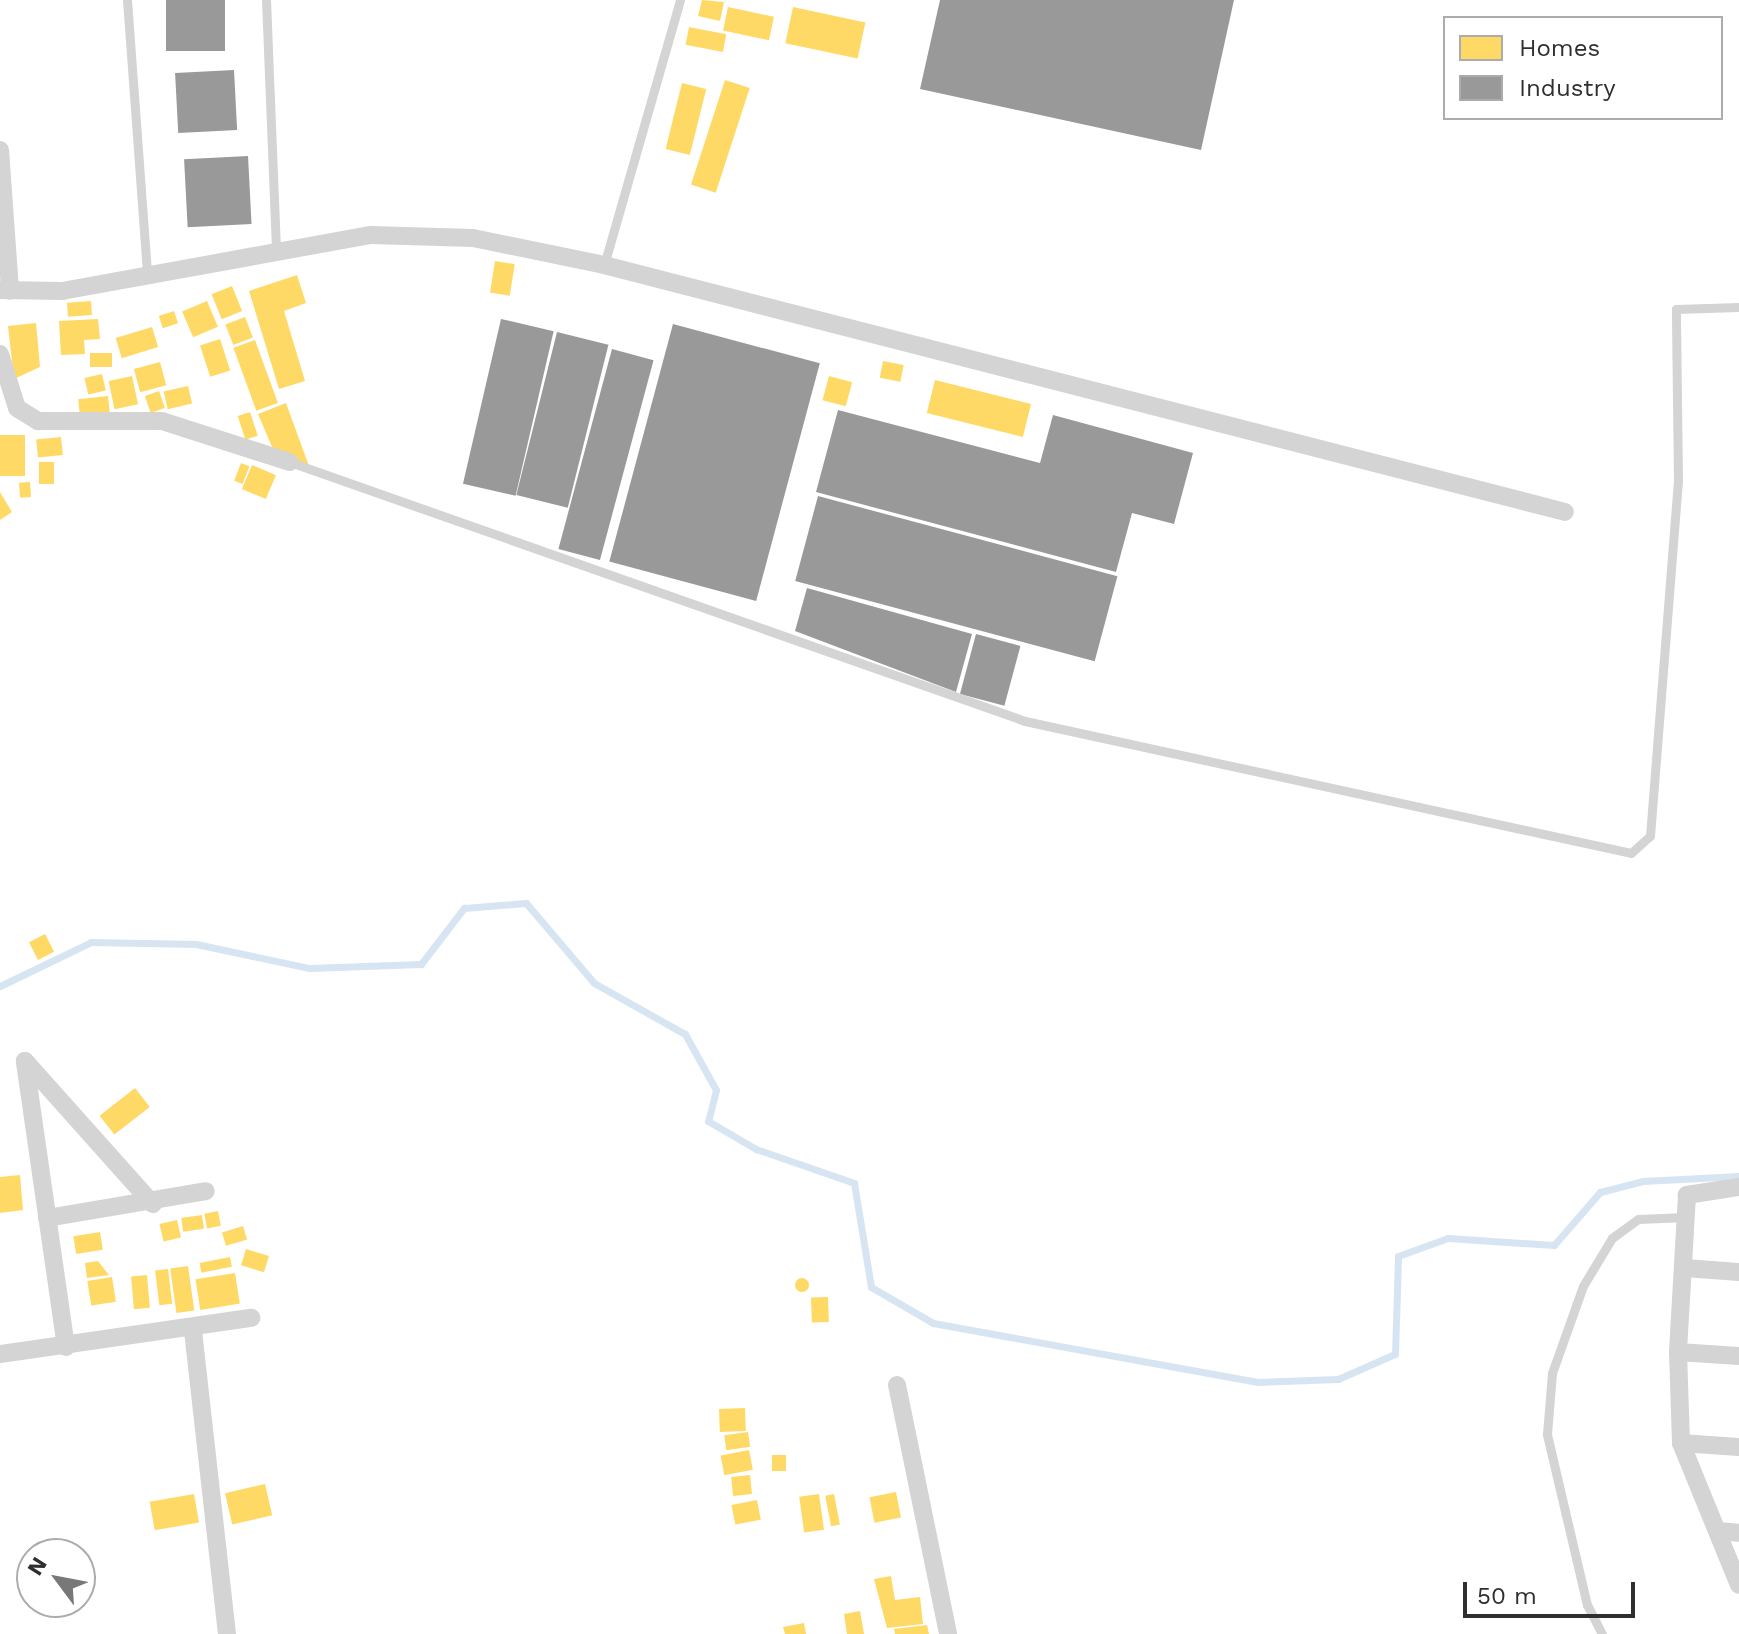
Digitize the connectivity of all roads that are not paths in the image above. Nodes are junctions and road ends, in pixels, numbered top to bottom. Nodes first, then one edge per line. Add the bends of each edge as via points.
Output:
1 (127, 0) edge
2 (266, 0) edge
3 (680, 0) edge
4 (0, 150) edge
5 (276, 248) junction
6 (604, 265) junction
7 (147, 275) junction
8 (5, 290) edge
9 (1739, 307) edge
10 (0, 354) edge
11 (290, 462) joint
12 (1565, 512) dead end
13 (1739, 1187) edge
14 (206, 1191) dead end
15 (153, 1204) junction
16 (1686, 1217) junction
17 (47, 1218) junction
18 (1685, 1268) junction
19 (1739, 1272) edge
20 (251, 1318) dead end
21 (193, 1331) junction
22 (66, 1347) junction
23 (1678, 1352) junction
24 (0, 1354) edge
25 (1739, 1356) edge
26 (897, 1385) dead end
27 (1681, 1443) junction
28 (1739, 1447) edge
29 (1718, 1531) junction
30 (1739, 1533) edge
31 (1739, 1585) edge
32 (227, 1634) edge
33 (948, 1634) edge
34 (1602, 1634) edge

1 - 7 lane
2 - 5 lane
3 - 6 lane
4 - 8 street
5 - 6 street via 371,235 473,238
5 - 7 street
6 - 12 street
7 - 8 street via 62,291
9 - 11 lane via 1676,309 1678,482 1650,836 1631,853 1025,721
10 - 11 street via 17,408 38,421 162,421
13 - 16 street via 1690,1190
14 - 15 street
15 - 17 street
15 - 17 street via 25,1061
16 - 18 street
16 - 34 lane via 1638,1219 1612,1238 1583,1286 1552,1373 1547,1434 1587,1605
17 - 22 street
18 - 19 street
18 - 23 street
20 - 21 street
21 - 22 street
21 - 32 street
22 - 24 street
23 - 25 street
23 - 27 street
26 - 33 street
27 - 28 street
27 - 29 street
29 - 30 street
29 - 31 street

